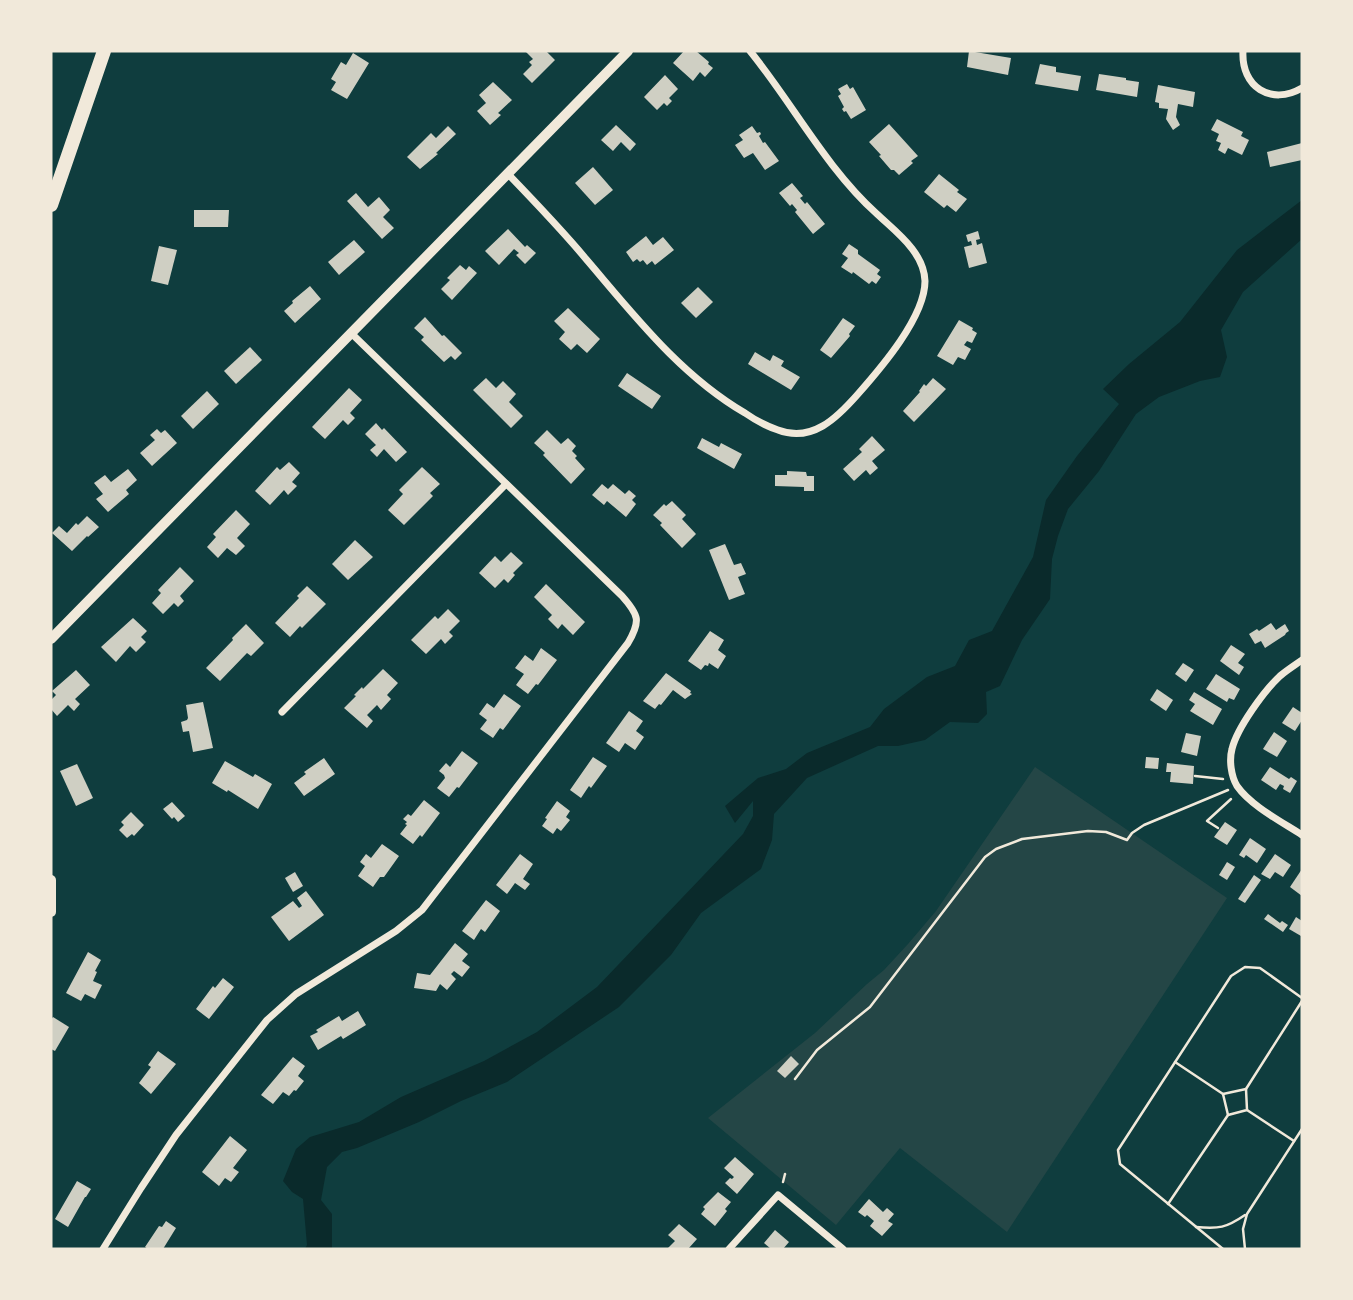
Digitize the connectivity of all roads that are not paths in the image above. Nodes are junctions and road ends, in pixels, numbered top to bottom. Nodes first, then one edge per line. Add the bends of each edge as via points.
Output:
1 (104, 51) edge
2 (628, 51) edge
3 (750, 51) edge
4 (1243, 51) edge
5 (1302, 88) edge
6 (507, 173) junction
7 (51, 205) edge
8 (351, 333) junction
9 (506, 484) junction
10 (51, 639) edge
11 (1302, 660) edge
12 (282, 712) dead end
13 (1302, 835) edge
14 (51, 880) edge
15 (51, 912) edge
16 (103, 1249) edge
17 (729, 1249) edge
18 (843, 1249) edge

1 - 7 highway
2 - 6 main road
3 - 6 street via 830,162 911,248 925,281 922,299 896,346 844,410 814,432 779,431 759,422 694,378
4 - 5 street via 1246,73 1260,90 1281,95
6 - 8 main road
8 - 9 street
8 - 10 main road
9 - 12 street
9 - 16 street via 634,609 637,624 633,634 422,910 316,980 254,1035 160,1158
11 - 13 street via 1262,697 1237,736 1231,766 1237,786
14 - 15 main road
17 - 18 street via 778,1195

